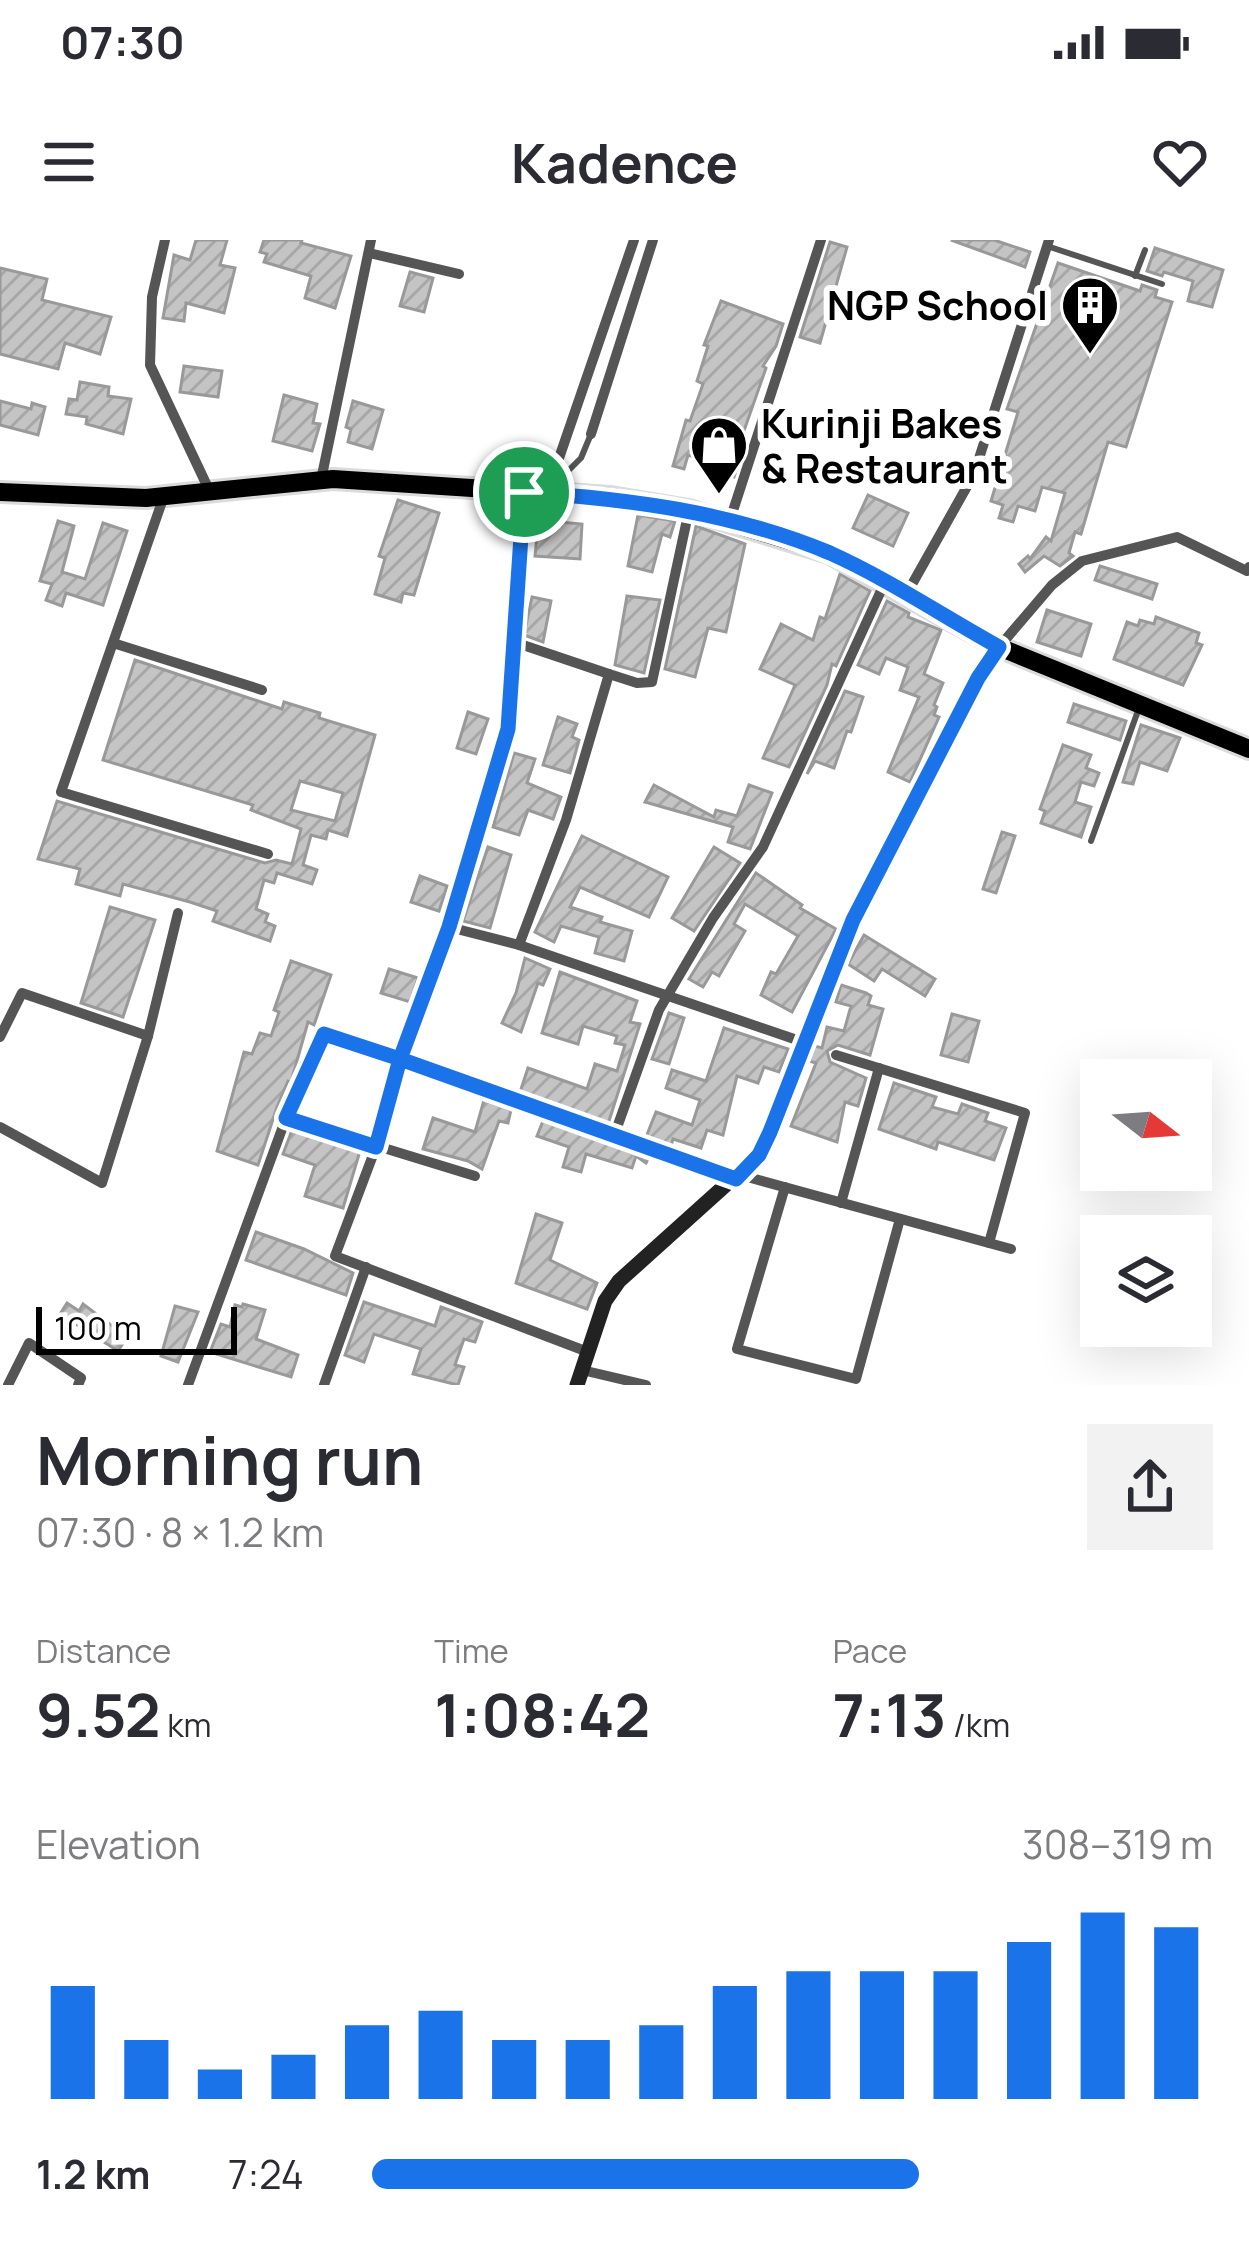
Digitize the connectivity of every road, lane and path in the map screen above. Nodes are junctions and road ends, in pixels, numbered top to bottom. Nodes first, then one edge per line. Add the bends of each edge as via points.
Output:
1 (165, 240) edge
2 (634, 240) edge
3 (653, 240) edge
4 (821, 240) edge
5 (1048, 243) edge
6 (370, 247) edge
7 (1145, 250) dead end
8 (459, 274) dead end
9 (1135, 276) junction
10 (1162, 284) dead end
11 (592, 434) joint
12 (321, 480) junction
13 (211, 491) junction
14 (524, 492) junction
15 (0, 493) edge
16 (547, 493) junction
17 (164, 496) junction
18 (689, 510) junction
19 (730, 520) junction
20 (1249, 567) edge
21 (885, 582) junction
22 (906, 595) junction
23 (113, 643) junction
24 (514, 643) junction
25 (999, 647) junction
26 (609, 674) junction
27 (262, 690) dead end
28 (1140, 704) junction
29 (1249, 748) edge
30 (1091, 841) dead end
31 (268, 854) dead end
32 (178, 913) dead end
33 (449, 927) junction
34 (519, 945) junction
35 (668, 994) junction
36 (0, 1036) edge
37 (148, 1036) junction
38 (803, 1042) junction
39 (836, 1055) dead end
40 (400, 1059) junction
41 (879, 1068) junction
42 (286, 1118) junction
43 (0, 1127) edge
44 (614, 1136) junction
45 (376, 1147) junction
46 (476, 1176) dead end
47 (738, 1177) junction
48 (785, 1187) junction
49 (841, 1203) junction
50 (900, 1219) junction
51 (989, 1243) junction
52 (1011, 1249) dead end
53 (366, 1267) junction
54 (588, 1352) junction
55 (580, 1377) edge
56 (8, 1385) edge
57 (78, 1385) edge
58 (188, 1385) edge
59 (324, 1385) edge
60 (646, 1385) edge

1 - 13 street via 152,297 150,364
2 - 16 street
3 - 11 street
4 - 19 street
5 - 9 lane
5 - 22 street via 974,474
6 - 8 street
6 - 12 street
7 - 9 lane
9 - 10 lane
11 - 16 lane
12 - 13 main road
12 - 14 main road
13 - 17 main road
14 - 16 main road
14 - 24 street
15 - 17 main road
16 - 18 main road
17 - 23 street
18 - 19 main road
18 - 26 street via 652,682
19 - 21 main road via 829,553
20 - 25 street via 1177,537 1082,562
21 - 22 main road
21 - 35 street via 764,847
22 - 25 main road
23 - 27 street
23 - 31 street via 61,792
24 - 26 street
24 - 33 street via 508,729
25 - 28 main road
25 - 38 street via 853,920
26 - 34 street
28 - 29 main road
28 - 30 lane
32 - 37 street
33 - 34 street
33 - 40 street
34 - 35 street
35 - 38 street
35 - 44 street
36 - 37 street via 22,993
37 - 43 street via 102,1183
38 - 47 street via 759,1155
39 - 41 street
40 - 42 street via 324,1034
40 - 44 street
40 - 45 street
41 - 49 street
41 - 51 street via 1025,1113
42 - 45 street
42 - 58 street
44 - 47 street
45 - 46 street
45 - 53 street via 335,1256
47 - 48 street
47 - 54 street via 628,1270 605,1301
48 - 49 street
48 - 50 street via 737,1349 856,1379
49 - 50 street
50 - 51 street
51 - 52 street
53 - 54 street
53 - 59 street
54 - 55 street
55 - 60 street
56 - 57 street via 29,1343 81,1378

